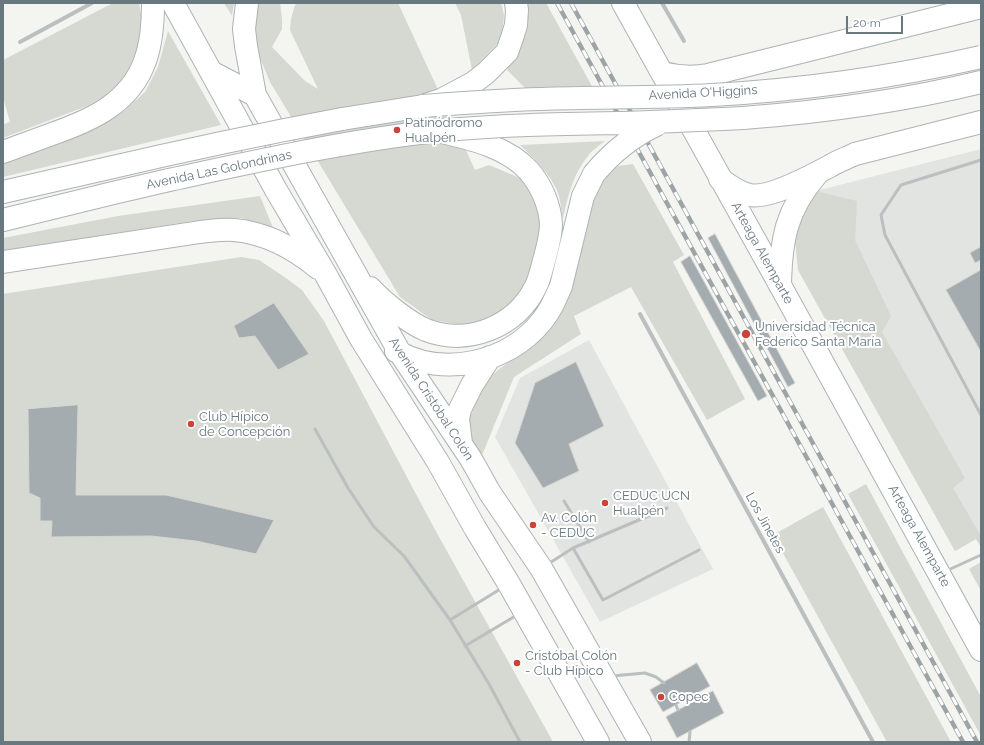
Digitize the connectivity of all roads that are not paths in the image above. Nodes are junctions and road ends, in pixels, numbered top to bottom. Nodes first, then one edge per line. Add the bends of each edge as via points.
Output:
1 (92, 3) edge
2 (153, 3) edge
3 (173, 3) edge
4 (246, 3) edge
5 (516, 3) edge
6 (623, 3) edge
7 (662, 3) edge
8 (981, 7) edge
9 (684, 41) dead end
10 (20, 42) dead end
11 (981, 57) edge
12 (211, 72) junction
13 (662, 74) junction
14 (981, 82) edge
15 (256, 95) junction
16 (423, 106) junction
17 (663, 122) junction
18 (981, 122) edge
19 (436, 131) junction
20 (3, 152) edge
21 (981, 160) edge
22 (818, 173) junction
23 (720, 179) junction
24 (3, 192) edge
25 (3, 220) edge
26 (3, 262) edge
27 (356, 273) junction
28 (326, 274) junction
29 (780, 285) junction
30 (640, 314) dead end
31 (350, 318) junction
32 (400, 354) junction
33 (490, 357) junction
34 (981, 415) edge
35 (315, 429) dead end
36 (461, 444) junction
37 (564, 501) dead end
38 (667, 508) dead end
39 (589, 542) junction
40 (573, 548) junction
41 (699, 550) dead end
42 (981, 555) edge
43 (541, 568) junction
44 (940, 574) junction
45 (509, 584) junction
46 (524, 611) junction
47 (450, 620) junction
48 (465, 646) junction
49 (981, 650) edge
50 (603, 677) junction
51 (664, 683) dead end
52 (676, 705) dead end
53 (678, 710) dead end
54 (690, 732) dead end
55 (520, 742) edge
56 (598, 742) edge
57 (640, 742) edge
58 (690, 742) edge
59 (873, 742) edge

1 - 10 street
2 - 20 main road via 153,21 145,62 129,89 118,100 88,120
3 - 12 main road, Avenida Cristóbal Colón
4 - 15 main road, Avenida Cristóbal Colón via 244,29
5 - 16 main road, bridge via 516,25 507,52 473,83 442,100
6 - 13 main road, Arteaga Alemparte
7 - 9 street
8 - 13 main road, Avenida O'Higgins via 708,75 690,78
11 - 16 main road, Avenida O'Higgins, bridge via 908,72 763,91 712,95 506,100
12 - 15 main road
12 - 28 main road, Avenida Cristóbal Colón
13 - 23 main road, Arteaga Alemparte
14 - 17 main road, Avenida O'Higgins, bridge via 826,111
15 - 27 main road, Avenida Cristóbal Colón
16 - 24 main road, Avenida Las Golondrinas, bridge via 262,134
17 - 19 main road, Avenida O'Higgins, bridge via 515,125
17 - 33 main road, bridge via 631,139 613,153 594,174 583,196 560,286 550,309 524,339 508,350
18 - 22 main road via 855,154
19 - 25 main road, Avenida Las Golondrinas, bridge via 292,154
19 - 27 main road, bridge via 460,136 508,154 529,171 537,182 544,194 551,224 550,239 536,287 523,306 501,324 476,334 452,336 438,334 413,323 373,292
21 - 34 lane via 901,184 881,215 885,235
22 - 23 main road via 773,192 759,195 744,193
22 - 29 main road via 801,194 792,211 780,264
23 - 29 main road, Arteaga Alemparte
26 - 28 main road via 200,232 233,230 263,235 274,240 310,261
27 - 32 main road, Avenida Cristóbal Colón
28 - 31 main road, Avenida Cristóbal Colón
29 - 44 main road, Arteaga Alemparte
30 - 59 street, Los Jinetes
31 - 32 main road
31 - 45 main road, Avenida Cristóbal Colón
32 - 33 main road via 443,364 475,362
32 - 36 main road, Avenida Cristóbal Colón
33 - 36 main road via 460,409 458,419
35 - 47 lane via 348,488 374,527 404,556
36 - 43 main road, Avenida Cristóbal Colón via 490,493
37 - 39 lane
38 - 39 lane
39 - 40 lane
40 - 41 lane via 603,600
40 - 43 lane
42 - 44 lane
43 - 50 main road, Avenida Cristóbal Colón
44 - 49 main road, Arteaga Alemparte
45 - 46 main road, Avenida Cristóbal Colón
45 - 47 lane
46 - 48 lane
46 - 56 main road, Avenida Cristóbal Colón
47 - 48 lane
48 - 55 lane
50 - 51 lane via 645,673 656,676
50 - 57 main road, Avenida Cristóbal Colón
52 - 53 lane
54 - 58 lane

